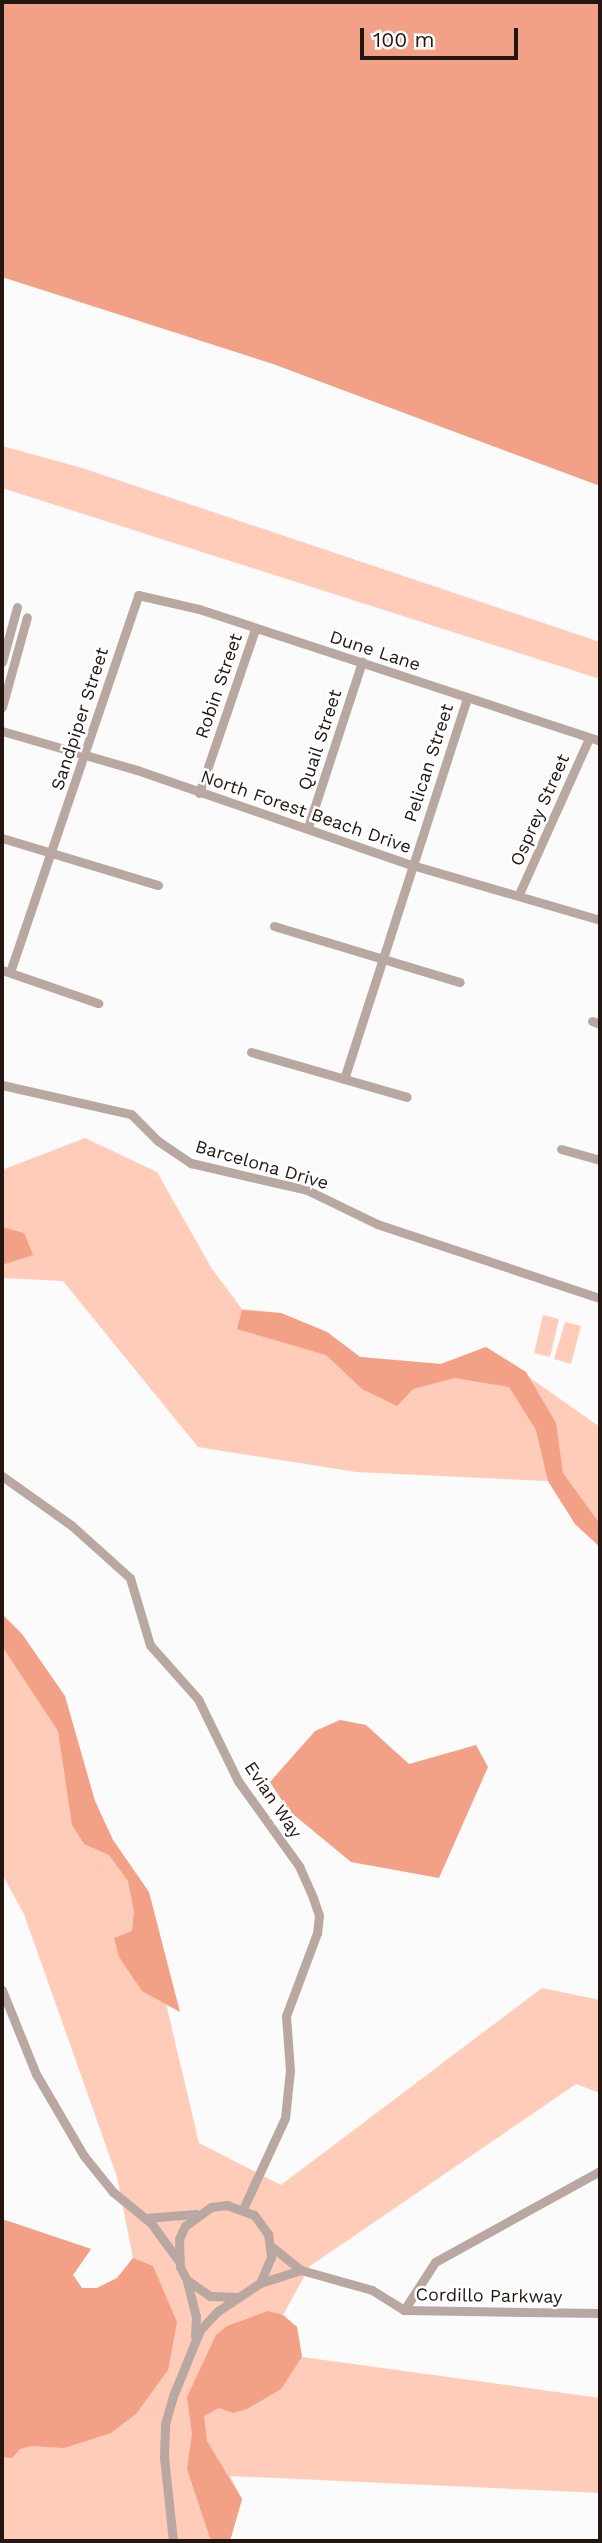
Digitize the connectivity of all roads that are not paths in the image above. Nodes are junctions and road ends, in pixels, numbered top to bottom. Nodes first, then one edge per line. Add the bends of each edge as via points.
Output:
1 (138, 595) joint
2 (17, 607) dead end
3 (27, 617) dead end
4 (255, 629) junction
5 (2, 662) edge
6 (362, 662) junction
7 (467, 699) junction
8 (2, 706) edge
9 (2, 731) edge
10 (589, 738) junction
11 (600, 741) edge
12 (84, 754) junction
13 (199, 793) junction
14 (308, 827) junction
15 (2, 838) edge
16 (53, 853) junction
17 (412, 864) junction
18 (158, 885) dead end
19 (519, 894) junction
20 (600, 920) edge
21 (274, 926) dead end
22 (380, 956) junction
23 (6, 971) edge
24 (460, 982) dead end
25 (97, 1003) dead end
26 (251, 1052) dead end
27 (344, 1079) junction
28 (2, 1086) edge
29 (407, 1097) dead end
30 (561, 1149) dead end
31 (600, 1160) edge
32 (600, 1298) edge
33 (2, 1476) edge
34 (2, 1990) edge
35 (600, 2171) edge
36 (243, 2209) junction
37 (196, 2214) junction
38 (145, 2218) junction
39 (271, 2246) junction
40 (179, 2261) junction
41 (301, 2270) junction
42 (187, 2280) junction
43 (260, 2283) junction
44 (237, 2297) junction
45 (404, 2310) junction
46 (600, 2314) edge
47 (195, 2338) junction
48 (173, 2541) edge

1 - 4 street, Dune Lane via 199,609
1 - 12 street, Sandpiper Street
2 - 5 street
3 - 8 street
4 - 6 street, Dune Lane
4 - 13 street, Robin Street
6 - 7 street, Dune Lane
6 - 14 street, Quail Street
7 - 10 street, Dune Lane
7 - 17 street, Pelican Street
9 - 12 street, North Forest Beach Drive
10 - 11 street, Dune Lane
10 - 19 street, Osprey Street
12 - 13 street, North Forest Beach Drive
12 - 16 street, Sandpiper Street
13 - 14 street, North Forest Beach Drive
14 - 17 street, North Forest Beach Drive
15 - 16 street
16 - 18 street
16 - 23 street, Sandpiper Street
17 - 19 street, North Forest Beach Drive
17 - 22 street, Pelican Street
19 - 20 street, North Forest Beach Drive
21 - 22 street
22 - 24 street
22 - 27 street, Pelican Street
23 - 25 street, Sandpiper Street
26 - 27 street
27 - 29 street
28 - 32 street, Barcelona Drive via 131,1114 158,1142 191,1163 307,1190 377,1224
30 - 31 street
33 - 36 street, Evian Way via 71,1525 130,1578 150,1645 198,1699 238,1781 299,1866 319,1915 317,1933 286,2016 290,2070 285,2118
34 - 38 street via 36,2074 77,2144 113,2192
35 - 45 street via 435,2262
36 - 37 street via 227,2205
36 - 39 street via 262,2224
37 - 38 street
37 - 40 street via 179,2239
38 - 40 street
39 - 41 street, Cordillo Parkway
39 - 43 street
40 - 42 street
41 - 43 street
41 - 45 street, Cordillo Parkway via 372,2290
42 - 44 street via 210,2296
42 - 47 street via 196,2316
43 - 44 street
44 - 47 street
45 - 46 street, Cordillo Parkway
47 - 48 street via 165,2424

